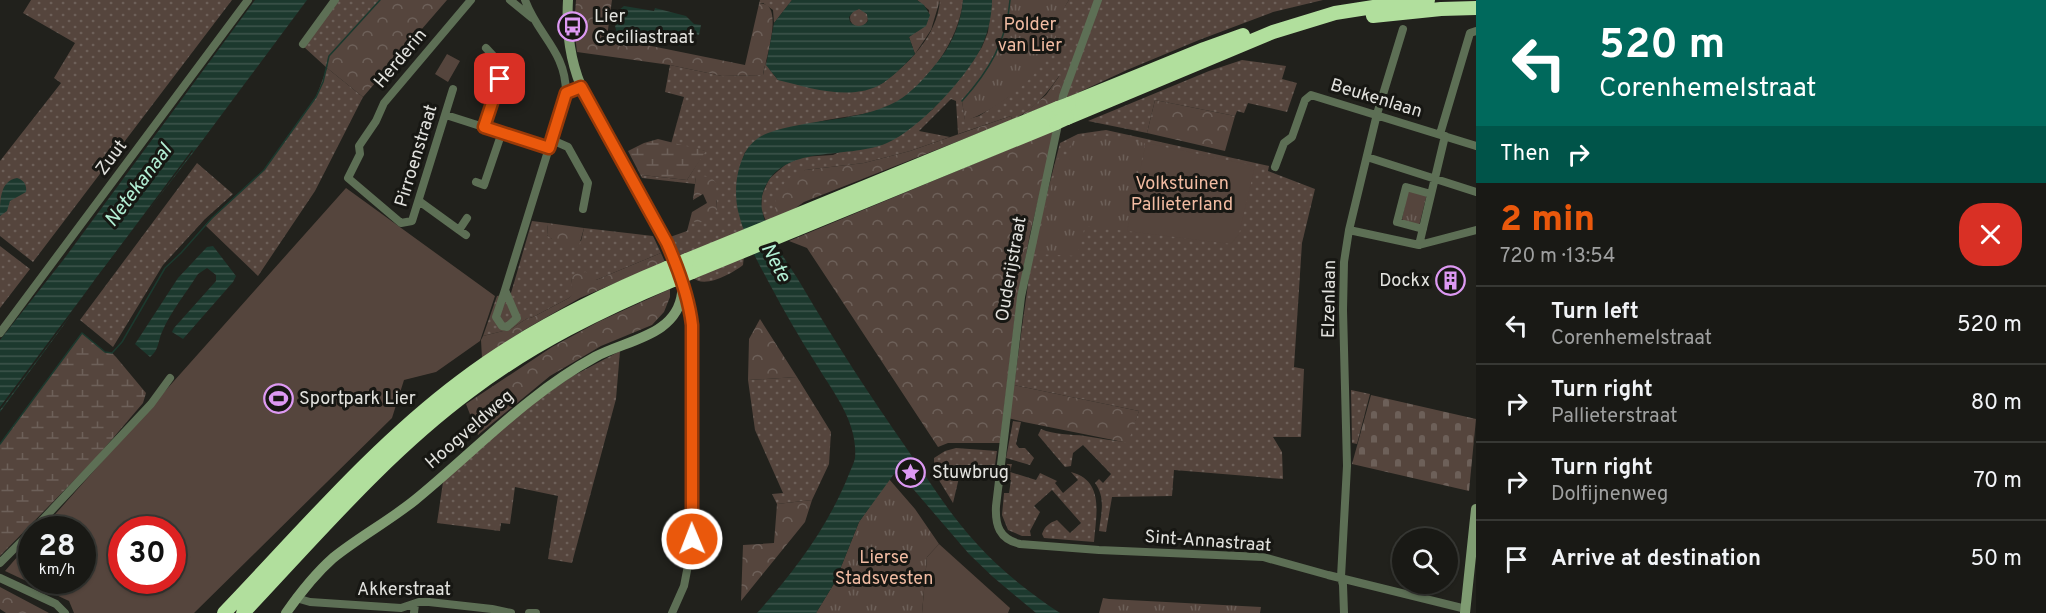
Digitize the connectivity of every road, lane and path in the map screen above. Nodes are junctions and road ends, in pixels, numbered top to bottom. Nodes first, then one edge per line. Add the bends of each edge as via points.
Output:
1 (248, 0) edge
2 (335, 0) edge
3 (471, 0) edge
4 (510, 0) edge
5 (525, 0) edge
6 (568, 0) edge
7 (1098, 0) edge
8 (1350, 0) edge
9 (1386, 0) edge
10 (1428, 0) edge
11 (1476, 8) edge
12 (1315, 16) junction
13 (536, 21) junction
14 (1403, 29) dead end
15 (1476, 31) edge
16 (303, 44) dead end
17 (486, 48) dead end
18 (581, 87) junction
19 (453, 89) dead end
20 (566, 93) junction
21 (1377, 114) junction
22 (446, 115) junction
23 (484, 127) junction
24 (502, 132) junction
25 (1442, 135) junction
26 (550, 144) junction
27 (1476, 146) edge
28 (1367, 157) junction
29 (1275, 167) dead end
30 (1435, 178) junction
31 (476, 182) dead end
32 (1476, 192) edge
33 (1431, 194) junction
34 (418, 201) junction
35 (583, 209) dead end
36 (467, 218) dead end
37 (401, 223) joint
38 (1423, 229) junction
39 (459, 230) junction
40 (1349, 230) junction
41 (1476, 230) edge
42 (466, 235) dead end
43 (1419, 244) junction
44 (674, 279) junction
45 (505, 290) dead end
46 (675, 312) junction
47 (691, 322) junction
48 (0, 333) edge
49 (170, 378) dead end
50 (1476, 509) edge
51 (45, 516) edge
52 (1015, 543) joint
53 (18, 544) edge
54 (0, 563) edge
55 (1341, 577) junction
56 (0, 578) edge
57 (296, 598) junction
58 (415, 604) junction
59 (1466, 611) edge
60 (65, 613) edge
61 (224, 613) edge
62 (243, 613) edge
63 (286, 613) edge
64 (414, 613) edge
65 (511, 613) edge
66 (529, 613) edge
67 (536, 613) edge
68 (672, 613) edge
69 (1344, 613) edge

1 - 48 street, Zuut
2 - 16 street
3 - 37 street, Herderin via 384,103 359,146 360,154 348,178
4 - 13 street
5 - 13 street
6 - 18 main road via 570,55
7 - 52 street, Ouderijstraat via 1063,96 1021,297 996,519 1000,533
8 - 12 highway
9 - 12 highway
10 - 12 highway
11 - 12 highway
12 - 44 highway, bridge via 1204,49 1062,113 690,266
13 - 20 street via 562,64
14 - 21 street, Elzenlaan
15 - 25 street via 1470,33
17 - 23 street via 499,62 501,72
18 - 20 street
18 - 44 main road via 667,243 678,271
19 - 22 street, Pirroenstraat
20 - 26 street
21 - 25 street, Beukenlaan
21 - 28 street, Elzenlaan
21 - 29 street, Beukenlaan via 1308,96
22 - 23 street
22 - 34 street, Pirroenstraat
23 - 24 street
24 - 26 street
24 - 31 street via 484,185
25 - 27 street, Beukenlaan
25 - 30 street
26 - 35 street via 568,147 588,183
26 - 45 street
28 - 30 street
28 - 40 street, Elzenlaan
30 - 32 street
30 - 33 street
33 - 38 street
33 - 38 street via 1406,187 1397,222
34 - 37 street, Pirroenstraat via 412,221
34 - 39 street
36 - 39 street
38 - 43 street
39 - 42 street
40 - 43 street
40 - 55 street, Elzenlaan via 1343,284 1347,466
41 - 43 street
44 - 46 main road, Hoogveldweg
44 - 47 street via 689,306
44 - 61 highway via 608,293 558,318 484,364 377,454
44 - 62 highway via 563,330 469,391 386,463
46 - 47 street
46 - 57 main road, Hoogveldweg via 657,331 599,355 549,384 413,501 333,558
47 - 68 street via 691,550 684,586
49 - 51 street via 152,404
50 - 59 main road
52 - 55 street, Sint-Annastraat via 1260,556
53 - 54 street
55 - 59 street, Sint-Annastraat
55 - 69 street, Elzenlaan
56 - 60 street via 56,604
57 - 58 street, Akkerstraat via 377,607
57 - 63 main road, Hoogveldweg
58 - 64 street
58 - 65 street, Akkerstraat via 440,603
66 - 67 street

